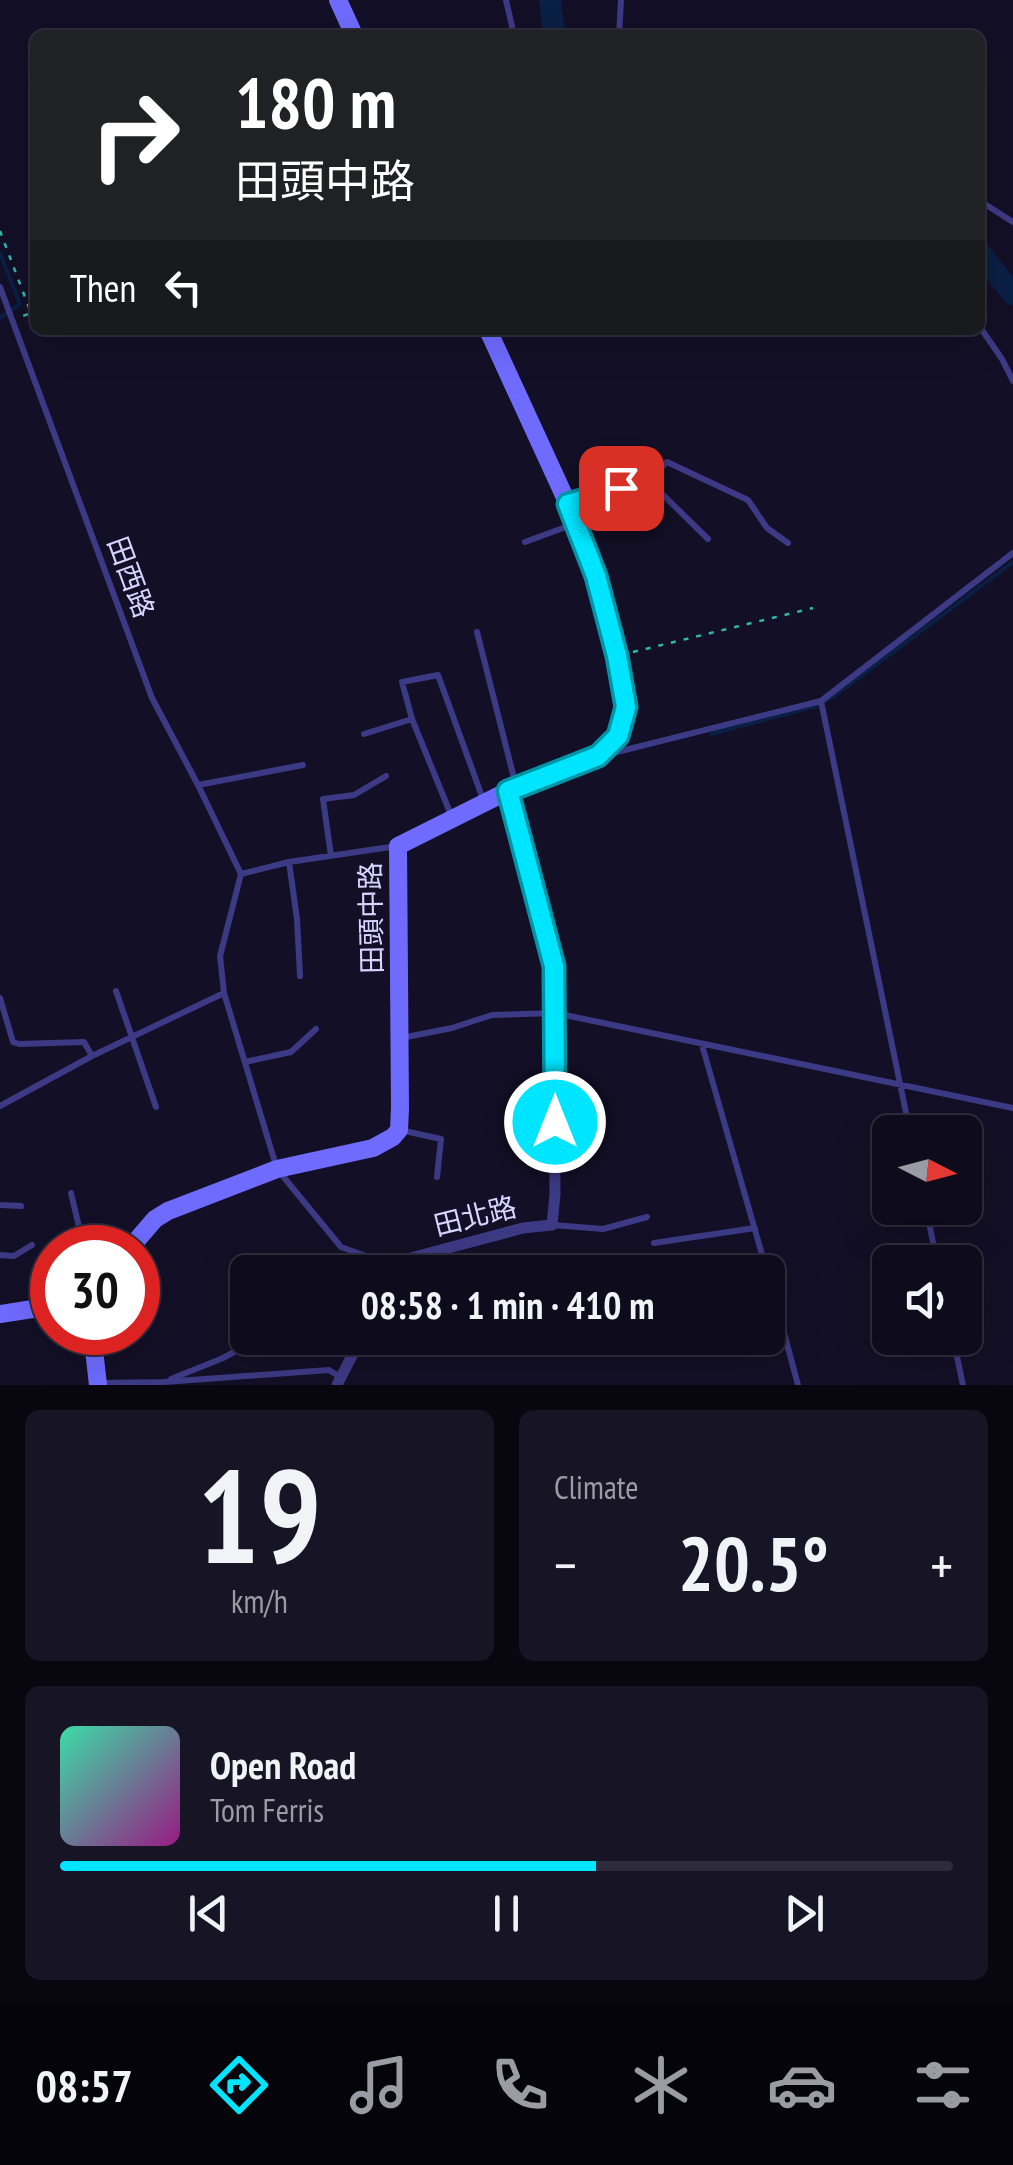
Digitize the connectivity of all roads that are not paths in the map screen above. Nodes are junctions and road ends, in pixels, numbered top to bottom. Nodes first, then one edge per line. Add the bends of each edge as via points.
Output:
1 (338, 0) edge
2 (506, 0) edge
3 (622, 0) edge
4 (352, 30) edge
5 (513, 30) edge
6 (619, 30) edge
7 (985, 204) edge
8 (1013, 222) edge
9 (0, 287) edge
10 (985, 334) edge
11 (490, 335) edge
12 (1013, 380) edge
13 (648, 480) junction
14 (568, 504) junction
15 (575, 524) junction
16 (708, 539) dead end
17 (525, 542) dead end
18 (788, 544) dead end
19 (1013, 553) edge
20 (477, 632) dead end
21 (821, 700) junction
22 (412, 719) junction
23 (364, 734) dead end
24 (598, 756) junction
25 (303, 765) dead end
26 (386, 776) dead end
27 (198, 785) junction
28 (512, 789) junction
29 (484, 803) junction
30 (452, 819) junction
31 (398, 846) junction
32 (331, 856) junction
33 (289, 862) junction
34 (241, 874) junction
35 (300, 976) dead end
36 (116, 991) dead end
37 (224, 993) junction
38 (0, 998) edge
39 (555, 1013) junction
40 (316, 1029) dead end
41 (133, 1038) junction
42 (400, 1038) junction
43 (702, 1045) junction
44 (92, 1056) junction
45 (245, 1062) junction
46 (900, 1084) junction
47 (0, 1106) edge
48 (156, 1106) dead end
49 (1013, 1108) edge
50 (906, 1115) edge
51 (398, 1130) junction
52 (277, 1169) junction
53 (437, 1177) dead end
54 (71, 1193) dead end
55 (0, 1205) edge
56 (21, 1206) dead end
57 (648, 1217) dead end
58 (79, 1225) edge
59 (150, 1225) edge
60 (552, 1225) junction
61 (755, 1228) junction
62 (654, 1243) dead end
63 (30, 1246) edge
64 (0, 1255) edge
65 (361, 1255) edge
66 (422, 1255) edge
67 (762, 1255) edge
68 (30, 1309) edge
69 (0, 1314) edge
70 (785, 1338) edge
71 (230, 1353) edge
72 (95, 1355) edge
73 (352, 1355) edge
74 (957, 1355) edge
75 (339, 1381) edge
76 (164, 1382) junction
77 (98, 1384) edge
78 (798, 1385) edge
79 (963, 1385) edge

1 - 4 street
2 - 5 lane
3 - 6 lane
7 - 8 lane
9 - 27 lane, 田西路 via 152,698
10 - 12 lane
11 - 14 street
13 - 14 lane
13 - 16 lane
13 - 18 lane via 668,462 748,500
14 - 15 street
15 - 17 lane
15 - 24 street via 596,576 626,707 618,736
19 - 21 lane
20 - 28 lane
21 - 24 lane
21 - 46 lane
22 - 23 lane
22 - 29 lane via 402,682 438,675
22 - 30 lane
24 - 28 street, 田頭中路
25 - 27 lane
26 - 32 lane via 354,795 323,800
27 - 34 lane, 田西路
28 - 29 street, 田頭中路
28 - 39 street, 田北路 via 554,966
29 - 30 street, 田頭中路
30 - 31 street, 田頭中路
31 - 32 lane
31 - 42 street, 田頭中路
32 - 33 lane
33 - 34 lane
33 - 35 lane
34 - 37 lane via 220,956
36 - 41 lane
37 - 41 lane
37 - 45 lane
38 - 44 lane via 13,1042 84,1042
39 - 42 lane via 492,1015
39 - 43 lane
39 - 60 street, 田北路
40 - 45 lane via 291,1052
41 - 44 lane
41 - 48 lane
42 - 51 street, 田頭中路
43 - 46 lane
43 - 61 lane
44 - 47 lane
45 - 52 lane
46 - 49 lane
46 - 50 lane
51 - 52 street via 373,1148
51 - 53 lane via 441,1139
52 - 59 street
52 - 65 lane via 341,1247
54 - 58 lane
55 - 56 lane
57 - 60 lane via 603,1229
60 - 66 street, 田北路
61 - 62 lane
61 - 67 lane
63 - 64 lane
68 - 69 street
70 - 78 lane
71 - 76 lane
72 - 77 street
73 - 75 street
74 - 79 lane
75 - 76 lane via 329,1370
76 - 77 lane

